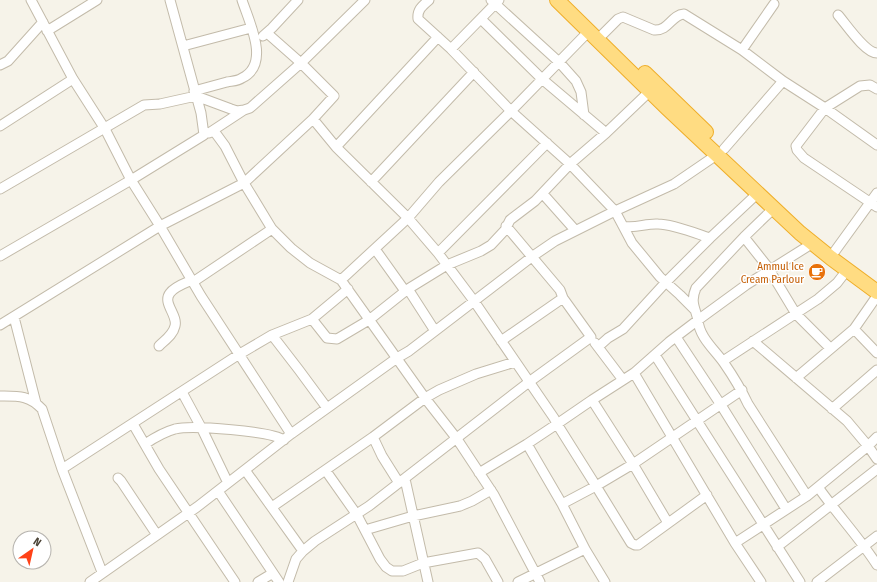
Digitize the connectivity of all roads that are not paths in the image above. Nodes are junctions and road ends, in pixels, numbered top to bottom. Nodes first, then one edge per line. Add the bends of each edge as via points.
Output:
1 (31, 0) edge
2 (97, 0) edge
3 (170, 0) edge
4 (242, 0) edge
5 (298, 0) edge
6 (364, 0) edge
7 (429, 0) edge
8 (557, 0) edge
9 (567, 0) edge
10 (495, 1) edge
11 (774, 4) dead end
12 (838, 15) dead end
13 (481, 19) junction
14 (42, 22) junction
15 (251, 28) junction
16 (47, 31) junction
17 (588, 31) junction
18 (267, 33) junction
19 (603, 34) junction
20 (438, 37) junction
21 (255, 41) junction
22 (183, 46) junction
23 (451, 49) junction
24 (742, 50) junction
25 (877, 53) edge
26 (559, 62) junction
27 (301, 63) junction
28 (0, 65) edge
29 (474, 72) junction
30 (73, 79) junction
31 (542, 79) junction
32 (783, 81) junction
33 (877, 88) edge
34 (650, 91) junction
35 (195, 94) junction
36 (825, 108) junction
37 (244, 110) junction
38 (511, 111) junction
39 (584, 115) junction
40 (313, 119) junction
41 (0, 126) edge
42 (105, 129) junction
43 (214, 131) junction
44 (606, 133) junction
45 (204, 135) junction
46 (547, 143) junction
47 (877, 145) edge
48 (336, 147) junction
49 (721, 152) junction
50 (570, 164) junction
51 (131, 180) junction
52 (371, 182) junction
53 (244, 183) junction
54 (0, 189) edge
55 (758, 193) junction
56 (877, 193) edge
57 (543, 194) junction
58 (874, 204) edge
59 (774, 208) junction
60 (615, 211) junction
61 (408, 218) junction
62 (160, 226) junction
63 (506, 226) junction
64 (623, 226) junction
65 (272, 229) junction
66 (575, 230) junction
67 (744, 237) junction
68 (710, 238) junction
69 (812, 243) junction
70 (376, 249) junction
71 (835, 251) junction
72 (438, 253) junction
73 (0, 256) edge
74 (533, 256) junction
75 (447, 265) junction
76 (847, 270) junction
77 (770, 271) junction
78 (877, 279) edge
79 (341, 280) junction
80 (192, 281) junction
81 (666, 282) junction
82 (348, 289) junction
83 (406, 290) junction
84 (877, 292) edge
85 (877, 296) edge
86 (563, 298) junction
87 (474, 301) junction
88 (695, 310) junction
89 (796, 314) junction
90 (14, 317) junction
91 (312, 319) junction
92 (369, 320) junction
93 (698, 320) junction
94 (0, 326) edge
95 (854, 329) junction
96 (435, 331) junction
97 (272, 335) junction
98 (591, 337) junction
99 (676, 337) junction
100 (501, 341) junction
101 (753, 341) junction
102 (159, 346) dead end
103 (598, 347) junction
104 (830, 348) junction
105 (655, 354) junction
106 (877, 354) edge
107 (238, 355) junction
108 (397, 358) junction
109 (723, 361) junction
110 (515, 362) junction
111 (877, 370) edge
112 (634, 373) junction
113 (796, 378) junction
114 (623, 380) junction
115 (529, 382) junction
116 (742, 390) junction
117 (182, 392) junction
118 (0, 396) edge
119 (425, 398) junction
120 (592, 400) junction
121 (36, 403) junction
122 (721, 405) junction
123 (327, 408) junction
124 (832, 409) junction
125 (698, 420) junction
126 (133, 424) junction
127 (558, 424) junction
128 (202, 429) junction
129 (288, 437) junction
130 (373, 437) junction
131 (672, 437) junction
132 (877, 437) edge
133 (457, 439) junction
134 (145, 444) junction
135 (527, 444) junction
136 (868, 446) junction
137 (877, 459) edge
138 (633, 464) junction
139 (62, 469) junction
140 (877, 469) edge
141 (245, 470) junction
142 (326, 471) junction
143 (479, 473) junction
144 (118, 478) dead end
145 (402, 481) junction
146 (228, 483) junction
147 (596, 486) junction
148 (818, 487) junction
149 (491, 490) junction
150 (218, 491) junction
151 (707, 495) junction
152 (806, 496) junction
153 (562, 504) junction
154 (831, 505) junction
155 (272, 507) junction
156 (786, 509) junction
157 (189, 513) junction
158 (357, 515) junction
159 (413, 516) junction
160 (668, 523) junction
161 (762, 524) junction
162 (365, 530) junction
163 (157, 535) junction
164 (877, 536) edge
165 (735, 542) junction
166 (865, 546) junction
167 (778, 547) junction
168 (585, 549) junction
169 (303, 551) junction
170 (424, 564) junction
171 (877, 565) edge
172 (273, 573) junction
173 (538, 578) edge
174 (96, 579) edge
175 (235, 582) edge
176 (258, 582) edge
177 (279, 582) edge
178 (288, 582) edge
179 (428, 582) edge
180 (498, 582) edge
181 (518, 582) edge
182 (605, 582) edge
183 (762, 582) edge
184 (800, 582) edge
185 (817, 582) edge

1 - 14 street
2 - 16 street
3 - 22 street
4 - 15 street
5 - 18 street
6 - 27 street
7 - 20 street via 420,8 418,20
8 - 17 highway
9 - 19 highway
10 - 13 street
10 - 26 street
11 - 24 street
12 - 25 street via 867,49
13 - 23 street
13 - 31 street
14 - 16 street
14 - 28 street via 8,61
15 - 21 street
15 - 22 street
16 - 30 street
17 - 26 street
17 - 34 highway
18 - 21 street
18 - 27 street
19 - 24 street via 623,17 659,31 680,14 684,14
19 - 49 highway via 675,100
20 - 23 street
20 - 48 street
21 - 35 street via 257,59 249,73 242,79
22 - 35 street
23 - 29 street
24 - 32 street
26 - 31 street
26 - 39 street via 576,81 581,92
27 - 37 street via 250,108
27 - 40 street via 334,96
29 - 38 street
29 - 52 street
30 - 41 street
30 - 42 street
31 - 38 street
31 - 39 street
32 - 36 street
32 - 49 street
33 - 36 street via 870,85 860,86
34 - 44 street
34 - 49 highway
35 - 37 street via 237,111
35 - 42 street via 160,104 144,105
35 - 45 street
36 - 47 street
36 - 58 street via 798,142 797,150 804,158
37 - 43 street
38 - 46 street
38 - 61 street via 439,182
39 - 44 street
40 - 48 street
40 - 53 street
42 - 51 street
42 - 54 street
43 - 45 street
43 - 53 street via 225,146
44 - 50 street
45 - 51 street
46 - 50 street
46 - 72 street
48 - 52 street
49 - 55 highway
49 - 60 street via 674,184
49 - 71 highway
50 - 57 street
50 - 60 street
51 - 62 street
51 - 73 street
52 - 61 street
53 - 62 street
53 - 65 street
55 - 59 highway
55 - 68 street
56 - 58 street
57 - 63 street
57 - 66 street
58 - 71 street
59 - 67 street
59 - 69 highway
60 - 64 street
60 - 66 street
61 - 70 street
61 - 72 street
62 - 80 street
62 - 90 street
63 - 74 street
63 - 75 street via 491,245
64 - 68 street via 630,228 657,223
64 - 81 street via 632,243
65 - 79 street via 310,263
65 - 80 street
66 - 74 street
67 - 77 street
67 - 88 street via 696,288 692,301
68 - 81 street
69 - 76 highway
69 - 77 street
70 - 79 street
70 - 83 street
71 - 78 highway
72 - 75 street
74 - 86 street via 560,290
74 - 87 street
75 - 83 street
75 - 87 street
76 - 84 highway
76 - 89 street via 832,288
77 - 89 street
77 - 93 street
79 - 82 street
80 - 102 street via 169,294 175,326 170,336
80 - 107 street
81 - 88 street
81 - 103 street via 624,329
82 - 91 street
82 - 92 street
83 - 92 street
83 - 96 street
85 - 95 street
86 - 98 street
86 - 100 street
87 - 96 street
87 - 100 street
88 - 93 street
89 - 101 street
89 - 104 street
90 - 94 street
90 - 121 street
91 - 92 street via 327,338 337,339
91 - 97 street
92 - 108 street
93 - 99 street
93 - 109 street via 700,331
95 - 104 street
95 - 106 street
96 - 108 street
97 - 107 street
97 - 123 street
98 - 103 street
98 - 115 street
99 - 105 street
99 - 122 street
100 - 110 street
101 - 109 street
101 - 113 street
103 - 114 street
104 - 113 street
105 - 112 street
105 - 125 street
107 - 117 street
107 - 129 street
108 - 119 street
108 - 123 street
109 - 116 street
110 - 115 street
110 - 119 street via 476,374
111 - 124 street
112 - 114 street
112 - 131 street
113 - 124 street
114 - 120 street
115 - 127 street
115 - 133 street
116 - 122 street
116 - 152 street via 748,404
117 - 126 street
117 - 128 street
118 - 121 street via 27,398
119 - 130 street
119 - 133 street
120 - 127 street
120 - 138 street
121 - 139 street via 45,416
122 - 125 street
122 - 156 street
123 - 129 street
124 - 136 street via 847,421
125 - 131 street
125 - 161 street
126 - 134 street
126 - 139 street
127 - 135 street
127 - 147 street
128 - 129 street via 248,431
128 - 134 street via 176,429
128 - 146 street
129 - 141 street
130 - 142 street
130 - 145 street via 382,456
131 - 138 street
131 - 151 street
132 - 136 street
133 - 143 street
133 - 145 street
134 - 157 street
135 - 143 street
135 - 153 street
136 - 137 street
136 - 148 street
138 - 147 street
138 - 160 street
139 - 174 street
140 - 154 street
141 - 146 street
141 - 155 street
142 - 155 street
142 - 158 street
143 - 149 street
144 - 163 street
145 - 158 street
145 - 159 street
146 - 150 street
147 - 153 street
147 - 160 street via 631,543 642,544
148 - 152 street
148 - 154 street
149 - 159 street via 460,506
149 - 173 street
150 - 157 street
150 - 172 street
151 - 160 street
151 - 165 street
152 - 156 street
153 - 168 street
154 - 166 street
154 - 167 street
155 - 169 street
156 - 161 street
157 - 163 street
157 - 175 street
158 - 162 street
158 - 169 street
159 - 162 street
159 - 170 street
161 - 165 street
161 - 167 street
162 - 170 street via 380,559 392,571 403,571
163 - 174 street
164 - 166 street
165 - 183 street
166 - 171 street
166 - 185 street
167 - 184 street
168 - 173 street
168 - 182 street
169 - 178 street via 296,559
170 - 179 street
170 - 180 street via 478,553 485,559
172 - 176 street
172 - 177 street
173 - 181 street

